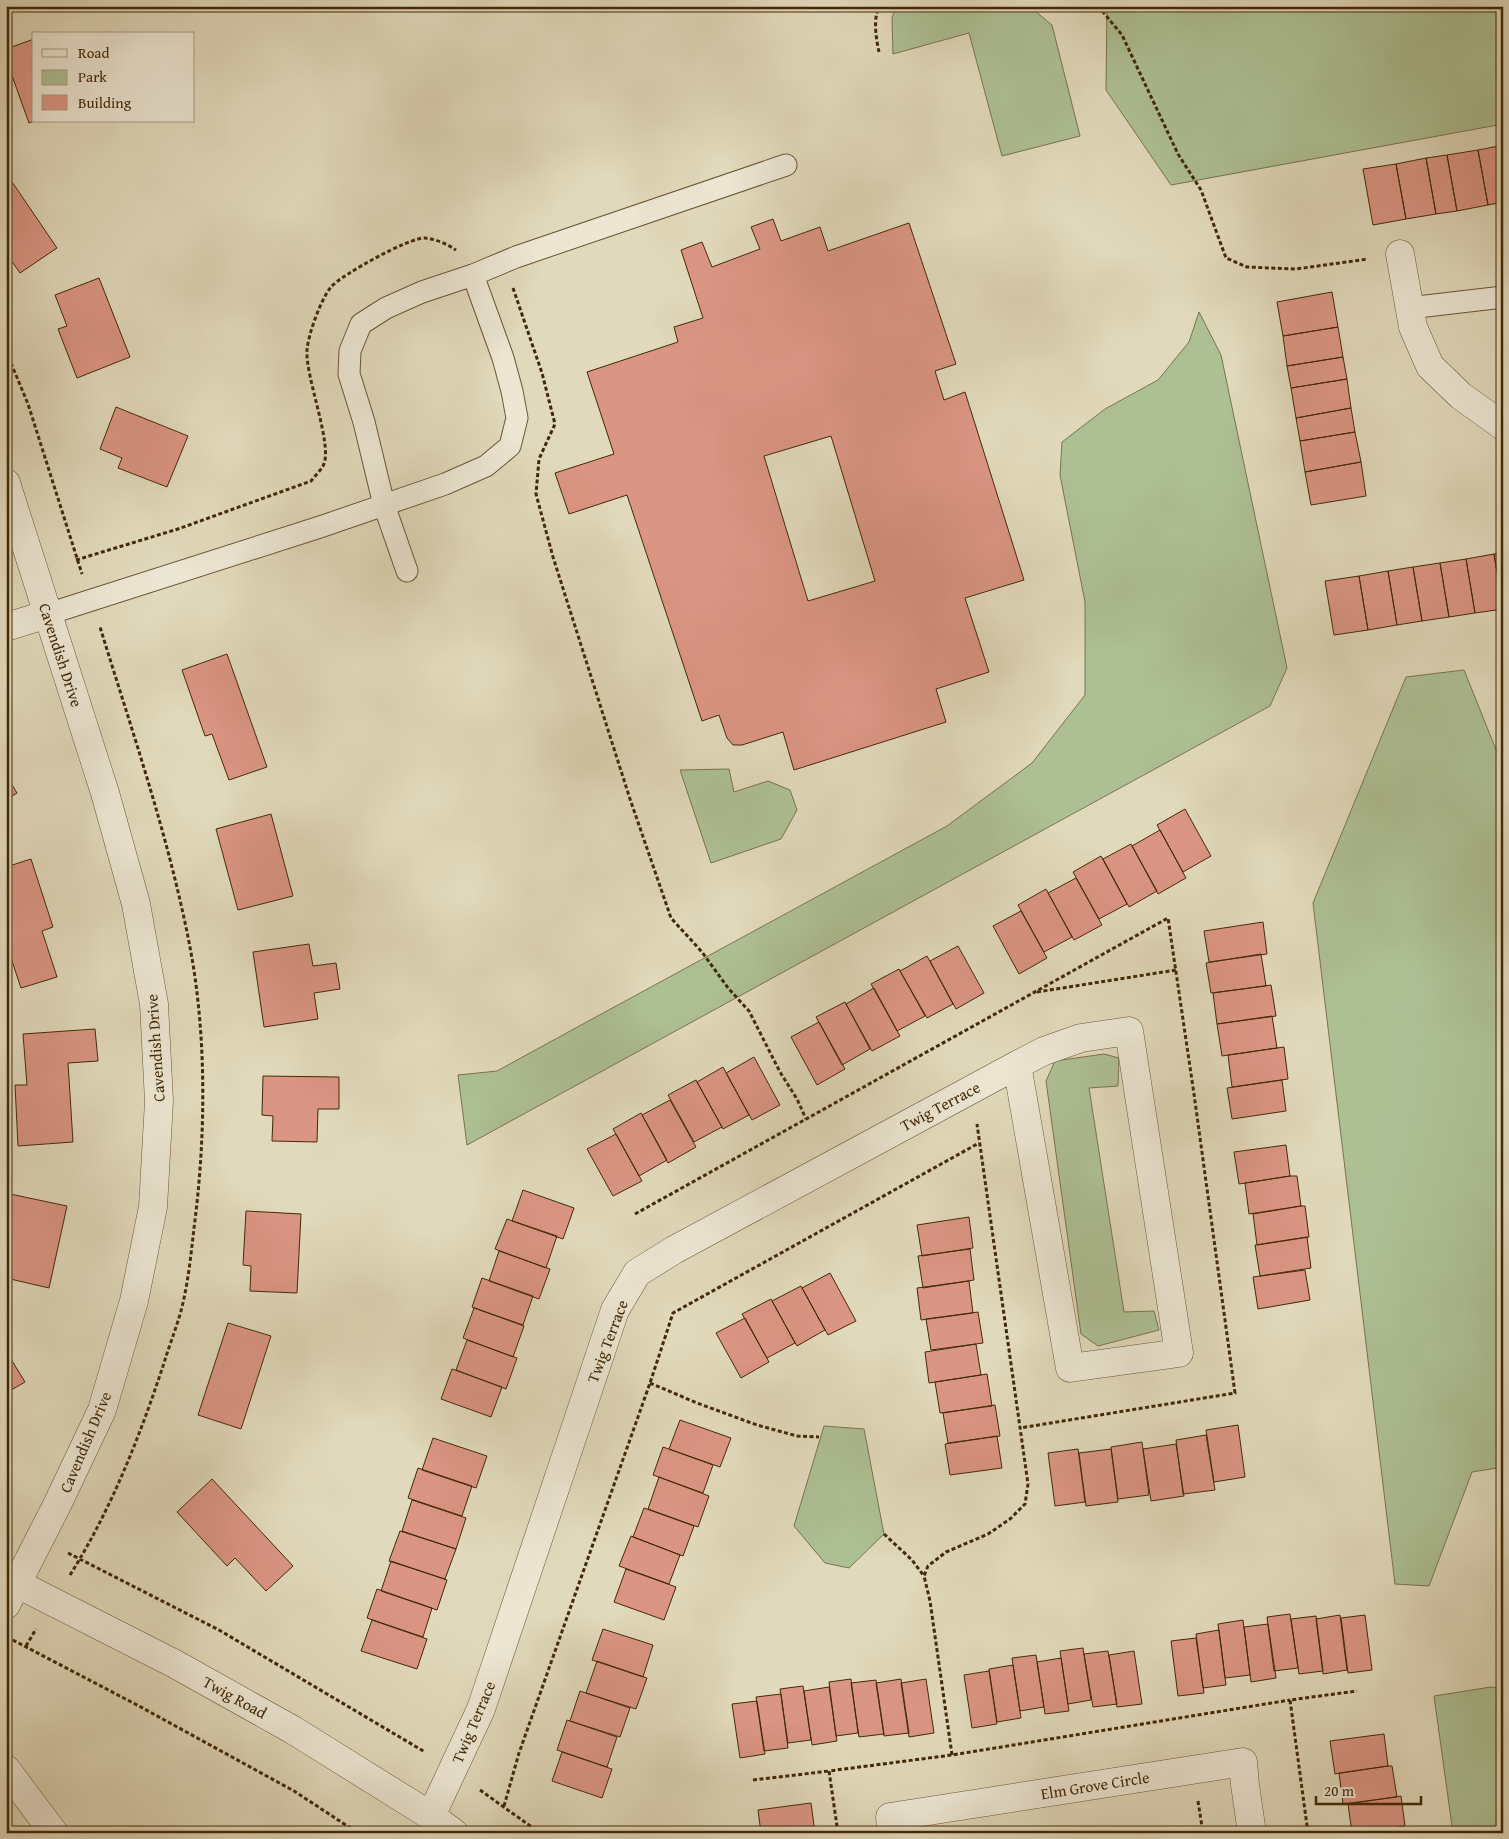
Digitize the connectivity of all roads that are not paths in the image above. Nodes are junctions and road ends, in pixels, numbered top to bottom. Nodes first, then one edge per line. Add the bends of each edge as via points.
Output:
1 (786, 166) dead end
2 (1400, 254) road end
3 (480, 272) junction
4 (1503, 297) edge
5 (1409, 308) junction
6 (1503, 426) edge
7 (6, 483) edge
8 (384, 505) junction
9 (407, 571) dead end
10 (48, 614) junction
11 (6, 627) edge
12 (1017, 1065) junction
13 (10, 1588) edge
14 (6, 1769) edge
15 (431, 1816) junction
16 (54, 1833) edge
17 (454, 1833) edge
18 (892, 1833) edge
19 (1252, 1833) edge

1 - 3 lane
2 - 5 street
3 - 8 lane via 422,292 361,324 350,351 349,374
3 - 8 lane via 517,418 510,446 486,466
4 - 5 lane
5 - 6 street via 1430,366 1461,396
7 - 10 street, Cavendish Drive
8 - 9 lane
8 - 10 lane
10 - 11 street
10 - 13 street, Cavendish Drive via 105,793 136,904 154,1004 159,1101 153,1207 134,1301 102,1410 40,1539
12 - 12 street, Twig Terrace via 1081,1038 1130,1031 1179,1353 1070,1368
12 - 15 street, Twig Terrace via 723,1222 637,1273 615,1310 482,1709
13 - 15 street, Twig Road via 209,1683 293,1730
14 - 16 street
15 - 17 street, Twig Road
18 - 19 street, Elm Grove Circle via 890,1817 1244,1762

